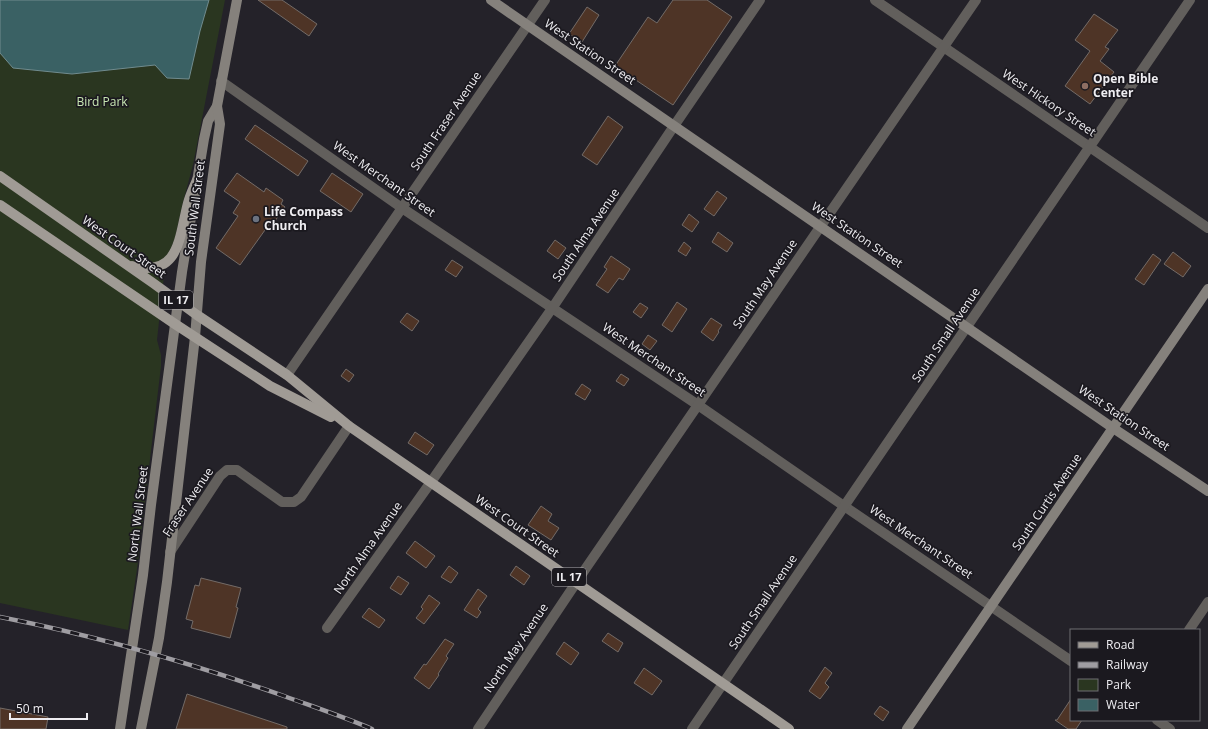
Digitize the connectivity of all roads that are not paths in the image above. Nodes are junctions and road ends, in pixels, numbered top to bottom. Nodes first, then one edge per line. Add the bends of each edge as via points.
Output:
1 (237, 0) edge
2 (491, 0) edge
3 (545, 0) edge
4 (760, 0) edge
5 (875, 0) edge
6 (976, 0) edge
7 (1190, 0) edge
8 (528, 25) junction
9 (944, 47) junction
10 (221, 81) junction
11 (217, 106) junction
12 (674, 126) junction
13 (1090, 147) junction
14 (0, 176) edge
15 (197, 180) junction
16 (0, 205) edge
17 (402, 208) junction
18 (821, 226) junction
19 (1208, 228) edge
20 (128, 265) junction
21 (1208, 289) edge
22 (178, 301) junction
23 (553, 308) junction
24 (197, 315) junction
25 (175, 324) junction
26 (967, 327) junction
27 (194, 337) junction
28 (287, 375) junction
29 (698, 405) junction
30 (349, 426) junction
31 (1113, 428) junction
32 (431, 482) junction
33 (1208, 491) edge
34 (844, 506) junction
35 (170, 552) junction
36 (576, 582) junction
37 (1208, 602) edge
38 (992, 606) junction
39 (327, 628) dead end
40 (1190, 629) edge
41 (1070, 659) edge
42 (724, 684) junction
43 (1158, 721) edge
44 (120, 729) edge
45 (141, 729) edge
46 (478, 729) edge
47 (692, 729) edge
48 (789, 729) edge
49 (907, 729) edge
50 (1170, 729) edge

1 - 10 main road, South Wall Street
2 - 8 main road, West Station Street
3 - 8 street, South Fraser Avenue
4 - 12 street, South Alma Avenue
5 - 9 street, West Hickory Street
6 - 9 street, South May Avenue
7 - 13 street, South Small Avenue
8 - 12 main road, West Station Street
8 - 17 street, South Fraser Avenue
9 - 13 street, West Hickory Street
9 - 18 street, South May Avenue
10 - 11 main road, South Wall Street
10 - 17 street, West Merchant Street
11 - 15 main road, South Wall Street via 208,121
11 - 24 main road, South Wall Street via 220,124 201,262
12 - 18 main road, West Station Street
12 - 23 street, South Alma Avenue
13 - 19 street, West Hickory Street
13 - 26 street, South Small Avenue
14 - 20 main road, West Court Street / IL 17
15 - 20 main road via 178,246 170,260 151,268 142,269
15 - 22 main road, South Wall Street
16 - 25 main road, West Court Street / IL 17
17 - 23 street, West Merchant Street
17 - 28 street, South Fraser Avenue
18 - 26 main road, West Station Street
18 - 29 street, South May Avenue
20 - 22 main road, West Court Street / IL 17
21 - 31 main road, South Curtis Avenue
22 - 24 main road, West Court Street / IL 17
22 - 25 main road, North Wall Street
23 - 29 street, West Merchant Street
23 - 32 street, South Alma Avenue
24 - 27 main road
24 - 28 main road, West Court Street / IL 17
25 - 27 main road, West Court Street / IL 17
25 - 44 main road, North Wall Street via 142,582
26 - 31 main road, West Station Street
26 - 34 street, South Small Avenue
27 - 30 main road, West Court Street / IL 17 via 270,386
27 - 35 main road
28 - 30 main road, West Court Street / IL 17
29 - 34 street, West Merchant Street
29 - 36 street, South May Avenue
30 - 32 main road, West Court Street / IL 17
30 - 35 street, Fraser Avenue via 301,497 294,502 282,502 237,470 227,470 220,476
31 - 33 main road, West Station Street
31 - 38 main road, South Curtis Avenue
32 - 36 main road, West Court Street / IL 17
32 - 39 street, North Alma Avenue
34 - 38 street, West Merchant Street
34 - 42 street, South Small Avenue
35 - 45 main road via 159,638
36 - 42 main road, West Court Street / IL 17
36 - 46 street, North May Avenue
37 - 40 street
38 - 41 street, West Merchant Street
38 - 49 main road, South Curtis Avenue
42 - 47 street, South Small Avenue
42 - 48 main road, West Court Street / IL 17
43 - 50 street

